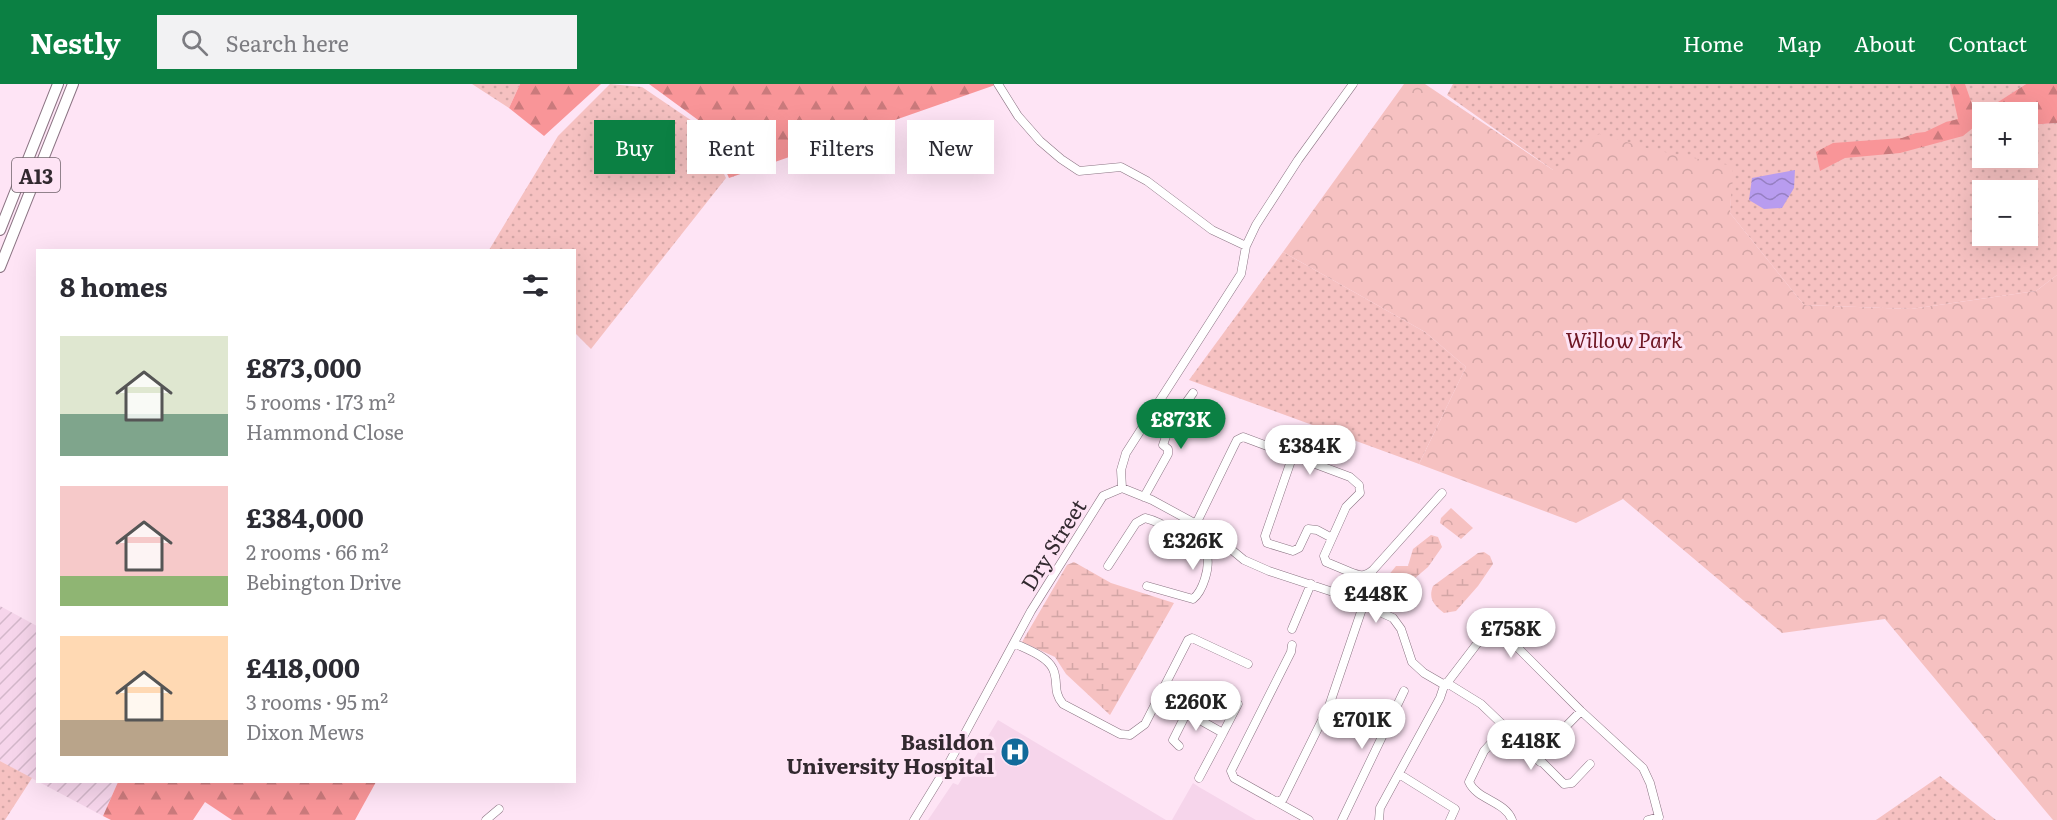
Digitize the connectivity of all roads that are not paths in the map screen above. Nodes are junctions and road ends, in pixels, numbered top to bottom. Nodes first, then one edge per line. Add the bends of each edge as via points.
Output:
1 (58, 84) edge
2 (73, 84) edge
3 (998, 84) edge
4 (1353, 84) edge
5 (0, 210) edge
6 (0, 230) edge
7 (1246, 246) junction
8 (0, 267) edge
9 (1193, 393) dead end
10 (1293, 456) junction
11 (1122, 488) junction
12 (1442, 493) dead end
13 (1144, 497) junction
14 (1174, 512) junction
15 (1196, 524) junction
16 (1165, 527) junction
17 (1332, 538) junction
18 (1108, 566) dead end
19 (1350, 572) junction
20 (1311, 584) junction
21 (1147, 586) dead end
22 (1338, 594) junction
23 (1363, 606) junction
24 (1292, 629) dead end
25 (1014, 643) junction
26 (1292, 645) dead end
27 (1248, 664) dead end
28 (1446, 683) junction
29 (1404, 691) dead end
30 (1159, 697) junction
31 (1238, 704) dead end
32 (1581, 711) junction
33 (1187, 712) junction
34 (1223, 733) junction
35 (1515, 736) dead end
36 (1179, 746) dead end
37 (1540, 762) junction
38 (1590, 764) dead end
39 (1399, 774) junction
40 (1199, 778) dead end
41 (1277, 802) junction
42 (499, 809) dead end
43 (486, 820) edge
44 (914, 820) edge
45 (1309, 820) edge
46 (1342, 820) edge
47 (1379, 820) edge
48 (1450, 820) edge
49 (1512, 820) edge
50 (1648, 820) edge

1 - 5 highway, A13
1 - 6 highway, A13
2 - 8 highway, A13
3 - 7 street via 1040,141 1079,171 1121,167 1147,181 1212,230
4 - 7 street via 1298,160
7 - 11 street via 1241,273 1126,453 1121,470
9 - 13 street via 1170,425 1164,445 1167,454
10 - 15 street via 1240,438
10 - 17 street via 1350,477 1359,485 1360,493 1346,507
10 - 17 street via 1265,536 1267,543 1293,551 1299,548 1308,530
11 - 13 street
11 - 25 street, Dry Street via 1103,496
12 - 19 street via 1367,575
13 - 14 street
14 - 15 street
14 - 16 street
15 - 20 street via 1244,560
16 - 18 street via 1149,519 1139,521
16 - 21 street via 1207,555 1208,566 1199,594 1193,599
17 - 19 street via 1324,559
19 - 22 street
20 - 22 street
20 - 24 street
22 - 23 street
23 - 28 street via 1393,618 1412,662 1424,673
23 - 41 street via 1329,706 1283,799
25 - 30 street via 1048,661 1054,671 1058,697 1064,704 1120,734 1130,735 1145,724
25 - 44 street, Dry Street
26 - 41 street via 1231,771 1234,778
27 - 30 street via 1192,638
28 - 32 street via 1486,632 1495,628
28 - 39 street
28 - 49 street via 1481,704 1505,728 1484,751 1469,782 1509,813
29 - 46 street
30 - 33 street
31 - 34 street
32 - 37 street via 1541,752
32 - 50 street via 1647,775 1659,818
33 - 34 street
33 - 36 street via 1173,740
34 - 40 street
35 - 37 street
37 - 38 street via 1564,784 1573,781
39 - 47 street via 1380,808
39 - 48 street via 1455,808
41 - 45 street
42 - 43 street

